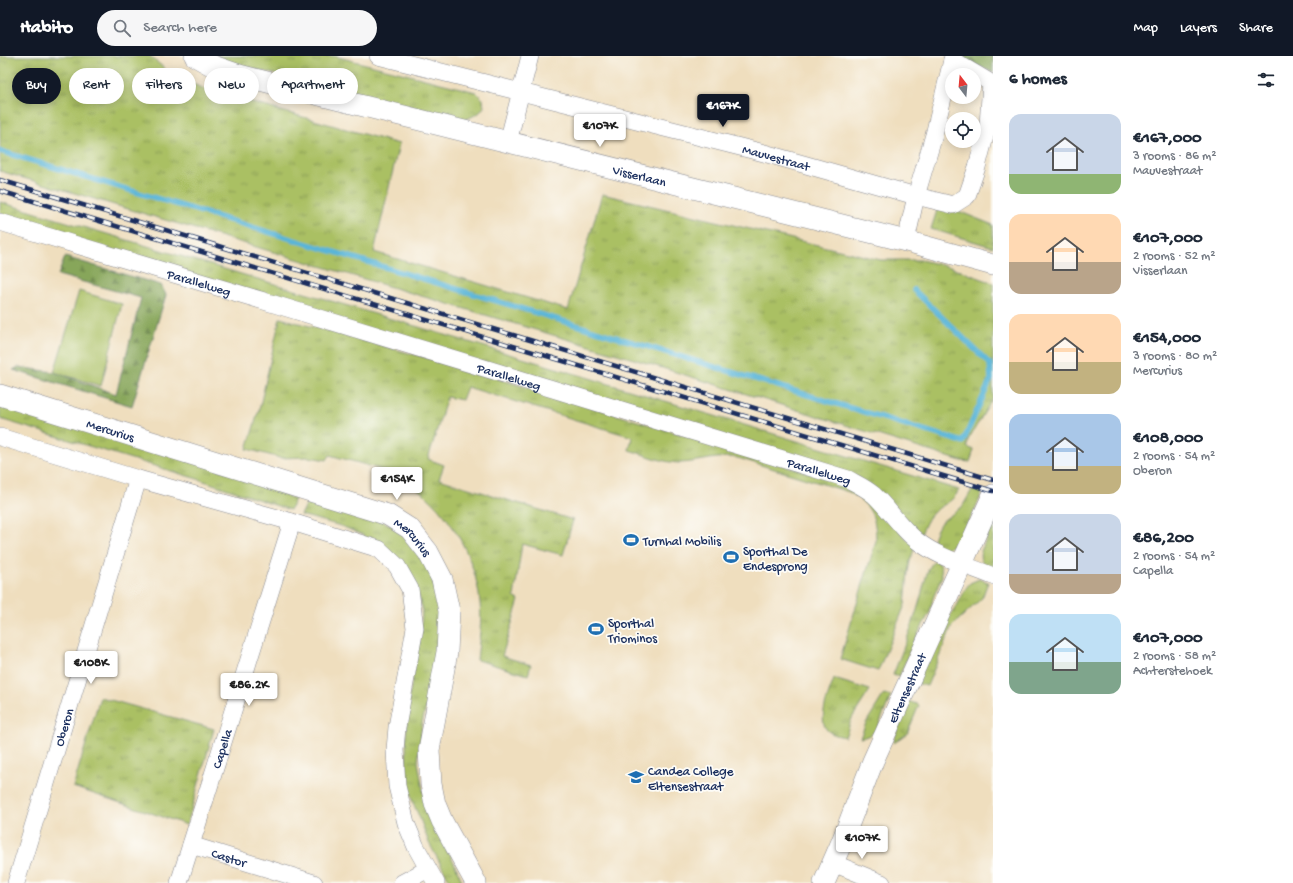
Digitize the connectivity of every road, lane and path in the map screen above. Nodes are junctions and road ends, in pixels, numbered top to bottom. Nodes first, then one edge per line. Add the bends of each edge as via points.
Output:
1 (195, 56) edge
2 (378, 56) edge
3 (530, 56) edge
4 (953, 58) edge
5 (520, 92) junction
6 (508, 142) junction
7 (916, 196) junction
8 (0, 222) edge
9 (906, 241) junction
10 (993, 265) edge
11 (0, 395) edge
12 (0, 437) edge
13 (138, 479) junction
14 (993, 495) edge
15 (292, 522) junction
16 (961, 564) junction
17 (993, 576) edge
18 (191, 845) junction
19 (833, 863) junction
20 (432, 876) edge
21 (16, 883) edge
22 (179, 883) edge
23 (314, 883) edge
24 (402, 883) edge
25 (476, 883) edge
26 (824, 883) edge
27 (882, 883) edge

1 - 6 street, Visserlaan via 213,66 239,75
2 - 5 street, Mauvestraat
3 - 5 street
4 - 7 street
4 - 7 street, Mauvestraat via 991,83 988,125 979,160 967,196 953,205
5 - 6 street
5 - 7 street, Mauvestraat via 758,151
6 - 9 street, Visserlaan
7 - 9 street
8 - 16 street, Parallelweg via 848,479 873,494 905,530 926,547
9 - 10 street, Visserlaan
11 - 25 street, Mercurius via 388,515 410,530 428,552 442,579 449,611 447,652 429,750 431,784 442,821
12 - 13 street
13 - 15 street
13 - 21 street, Oberon
14 - 16 street, Eltensestraat
15 - 18 street, Capella
15 - 20 street via 378,549 397,566 410,589 415,628 397,727 396,779 406,823
16 - 17 street, Parallelweg
16 - 19 street, Eltensestraat via 873,761
18 - 22 street, Capella
18 - 23 street, Castor
19 - 26 street, Eltensestraat
19 - 27 street
20 - 24 street

